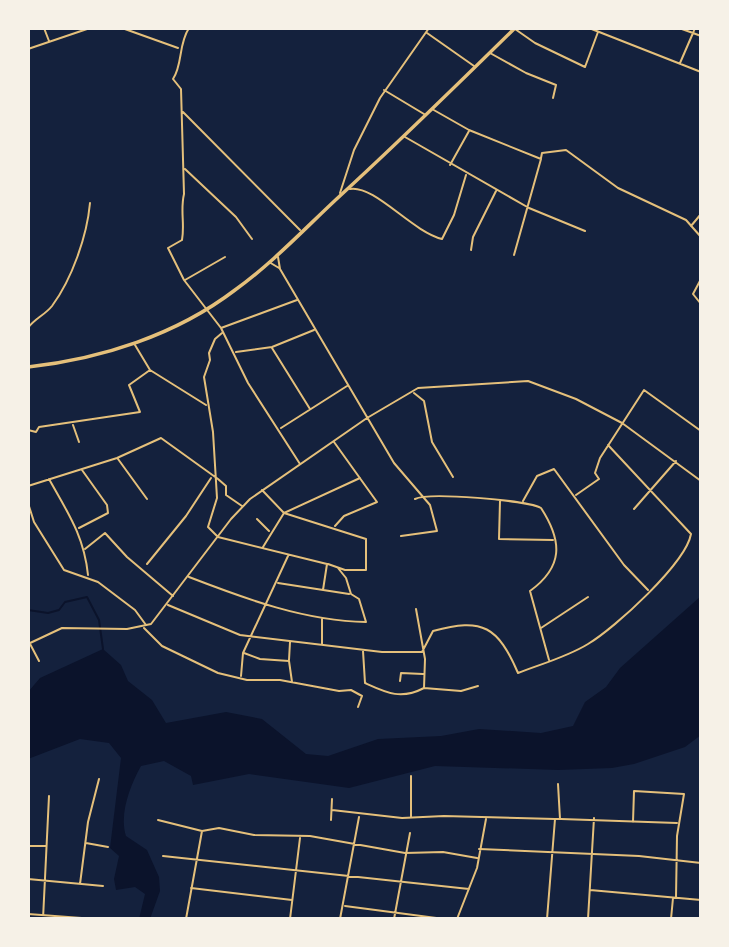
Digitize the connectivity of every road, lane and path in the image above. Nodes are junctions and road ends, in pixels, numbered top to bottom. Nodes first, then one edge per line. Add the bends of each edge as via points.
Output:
1 (44, 28) edge
2 (90, 28) edge
3 (122, 28) edge
4 (133, 28) edge
5 (189, 28) edge
6 (429, 28) edge
7 (515, 28) edge
8 (589, 28) edge
9 (679, 28) edge
10 (695, 28) edge
11 (594, 29) edge
12 (426, 32) junction
13 (598, 32) junction
14 (138, 33) junction
15 (693, 33) junction
16 (701, 36) edge
17 (49, 42) junction
18 (179, 48) junction
19 (28, 49) edge
20 (489, 53) junction
21 (680, 64) junction
22 (475, 66) junction
23 (701, 72) edge
24 (384, 90) junction
25 (553, 98) dead end
26 (431, 108) junction
27 (183, 112) junction
28 (425, 115) junction
29 (469, 130) junction
30 (404, 136) junction
31 (541, 159) junction
32 (450, 165) junction
33 (184, 169) junction
34 (466, 174) junction
35 (346, 190) junction
36 (496, 190) junction
37 (338, 197) junction
38 (90, 203) dead end
39 (529, 208) junction
40 (701, 214) edge
41 (691, 226) junction
42 (585, 231) dead end
43 (302, 232) junction
44 (701, 237) edge
45 (252, 239) dead end
46 (471, 250) dead end
47 (277, 255) junction
48 (514, 256) dead end
49 (225, 257) dead end
50 (269, 262) junction
51 (280, 269) junction
52 (701, 279) edge
53 (184, 280) junction
54 (298, 300) junction
55 (701, 304) edge
56 (208, 309) junction
57 (28, 328) edge
58 (221, 328) junction
59 (315, 330) junction
60 (223, 332) junction
61 (134, 343) junction
62 (272, 347) junction
63 (234, 352) junction
64 (28, 368) edge
65 (150, 370) junction
66 (348, 385) junction
67 (413, 393) junction
68 (207, 406) junction
69 (310, 410) junction
70 (366, 418) junction
71 (622, 423) junction
72 (73, 424) junction
73 (280, 428) junction
74 (28, 430) edge
75 (701, 431) edge
76 (334, 441) junction
77 (79, 442) dead end
78 (608, 445) junction
79 (117, 458) junction
80 (676, 460) junction
81 (300, 464) junction
82 (81, 469) junction
83 (213, 477) junction
84 (453, 477) dead end
85 (360, 478) junction
86 (48, 479) junction
87 (701, 481) edge
88 (28, 486) edge
89 (652, 489) junction
90 (262, 490) junction
91 (421, 496) junction
92 (575, 496) junction
93 (147, 499) dead end
94 (415, 499) dead end
95 (500, 499) junction
96 (522, 501) junction
97 (28, 503) edge
98 (242, 506) junction
99 (634, 509) dead end
100 (284, 513) junction
101 (257, 519) dead end
102 (334, 527) junction
103 (77, 528) junction
104 (270, 532) junction
105 (401, 536) dead end
106 (218, 537) junction
107 (554, 540) junction
108 (85, 548) junction
109 (263, 548) junction
110 (288, 555) junction
111 (147, 564) dead end
112 (327, 564) junction
113 (338, 568) junction
114 (88, 576) junction
115 (188, 577) junction
116 (277, 583) junction
117 (323, 590) junction
118 (649, 592) junction
119 (351, 594) junction
120 (174, 596) junction
121 (588, 597) dead end
122 (168, 605) junction
123 (266, 606) junction
124 (416, 609) dead end
125 (322, 618) junction
126 (145, 626) junction
127 (540, 628) junction
128 (252, 636) junction
129 (28, 642) edge
130 (290, 642) junction
131 (322, 645) junction
132 (362, 650) junction
133 (422, 652) junction
134 (243, 653) junction
135 (39, 661) dead end
136 (549, 661) junction
137 (289, 662) junction
138 (424, 675) junction
139 (241, 676) junction
140 (400, 681) dead end
141 (292, 682) junction
142 (478, 686) dead end
143 (424, 688) junction
144 (358, 707) dead end
145 (411, 776) dead end
146 (99, 779) dead end
147 (558, 784) dead end
148 (49, 796) dead end
149 (332, 799) dead end
150 (332, 810) junction
151 (359, 816) junction
152 (411, 817) junction
153 (486, 818) junction
154 (594, 818) junction
155 (555, 819) junction
156 (560, 819) junction
157 (158, 820) dead end
158 (331, 820) dead end
159 (633, 822) junction
160 (678, 823) junction
161 (202, 831) junction
162 (410, 833) dead end
163 (300, 838) junction
164 (85, 843) junction
165 (355, 845) junction
166 (28, 846) edge
167 (47, 846) junction
168 (108, 847) dead end
169 (480, 849) junction
170 (405, 853) junction
171 (554, 854) junction
172 (163, 856) dead end
173 (593, 856) junction
174 (477, 858) junction
175 (196, 860) junction
176 (677, 862) junction
177 (701, 863) edge
178 (297, 868) junction
179 (348, 876) junction
180 (28, 879) edge
181 (45, 880) junction
182 (401, 881) junction
183 (80, 884) junction
184 (103, 886) dead end
185 (191, 888) junction
186 (469, 889) junction
187 (590, 890) junction
188 (674, 897) junction
189 (292, 900) junction
190 (701, 900) edge
191 (343, 906) junction
192 (395, 912) junction
193 (28, 914) edge
194 (43, 917) edge
195 (85, 919) edge
196 (95, 919) edge
197 (186, 919) edge
198 (290, 919) edge
199 (340, 919) edge
200 (394, 919) edge
201 (444, 919) edge
202 (457, 919) edge
203 (547, 919) edge
204 (588, 919) edge
205 (671, 919) edge

1 - 17 street
2 - 17 street
3 - 14 street
4 - 14 street
5 - 18 street
6 - 12 street
7 - 13 street via 585,67
7 - 20 main road
8 - 11 street
9 - 15 street
10 - 15 street
11 - 13 street
12 - 22 street
12 - 24 street
13 - 21 street
14 - 18 street
15 - 16 street
15 - 21 street
17 - 19 street
18 - 27 street via 179,71 173,79 181,89
20 - 22 main road
20 - 25 street via 556,85
21 - 23 street
22 - 26 main road
24 - 28 street
24 - 37 street via 354,150
26 - 28 main road
26 - 29 street
27 - 33 street
27 - 43 street
28 - 30 main road
29 - 31 street
29 - 32 street
30 - 32 street
30 - 35 main road
31 - 39 street
31 - 41 street via 542,153 566,150 618,188
32 - 34 street
33 - 45 street via 236,217
33 - 53 street via 183,234 168,248
34 - 35 street via 442,239 403,220 373,194 359,188
34 - 36 street
35 - 37 main road
36 - 39 street
36 - 46 street via 472,237
37 - 43 main road
38 - 57 street via 67,281 49,310
39 - 42 street
39 - 48 street
40 - 41 street
41 - 44 street
43 - 47 main road
47 - 50 main road
47 - 51 street
49 - 53 street
50 - 51 street
50 - 56 main road
51 - 54 street
52 - 55 street via 693,294
53 - 56 street
54 - 58 street
54 - 59 street
56 - 58 street
56 - 61 main road
58 - 60 street
59 - 62 street
59 - 66 street
60 - 63 street
60 - 68 street via 209,353 204,377
61 - 64 main road
61 - 65 street
62 - 63 street
62 - 69 street
63 - 73 street via 248,383
65 - 68 street
65 - 72 street via 129,385 140,412
66 - 69 street
66 - 70 street
67 - 70 street
67 - 71 street via 428,386 528,381
67 - 84 street via 424,401 432,442
68 - 83 street via 213,432
69 - 73 street
70 - 76 street
70 - 91 street
71 - 75 street via 644,390
71 - 78 street
71 - 80 street
72 - 74 street
72 - 77 street
73 - 81 street
76 - 81 street
76 - 85 street
78 - 89 street
78 - 92 street via 596,473 599,479
79 - 82 street
79 - 83 street via 161,439
79 - 93 street
80 - 87 street
80 - 89 street
81 - 90 street
82 - 86 street
82 - 103 street via 108,513
83 - 98 street via 226,486 226,495
83 - 106 street via 218,498 207,524
83 - 111 street
85 - 100 street
85 - 102 street via 377,502 344,516
86 - 88 street
86 - 103 street
89 - 99 street
89 - 118 street via 691,534 689,545
90 - 98 street
90 - 100 street
91 - 94 street
91 - 95 street
91 - 105 street via 430,505 437,531
92 - 96 street via 551,469 537,476
92 - 118 street
95 - 96 street
95 - 107 street via 499,538
96 - 107 street via 541,508
97 - 114 street via 34,522 64,570
98 - 106 street
100 - 102 street
100 - 104 street
101 - 104 street
102 - 113 street via 360,534 368,544 366,570
103 - 108 street
104 - 109 street
106 - 109 street
106 - 115 street
107 - 127 street via 554,568 530,591
108 - 114 street
108 - 120 street via 105,533
109 - 110 street
110 - 112 street
110 - 116 street
112 - 113 street
112 - 117 street
113 - 119 street
114 - 126 street via 135,610
115 - 120 street
115 - 123 street
116 - 117 street
116 - 123 street
117 - 119 street
118 - 136 street via 603,634
119 - 125 street via 359,599 366,622
120 - 122 street
121 - 127 street
122 - 126 street via 157,620
122 - 128 street via 221,629
123 - 125 street
123 - 128 street
124 - 133 street
125 - 131 street
126 - 129 street via 62,628
126 - 139 street via 150,636 171,650 218,673
127 - 136 street
128 - 130 street
128 - 134 street
129 - 135 street
130 - 131 street
130 - 137 street
131 - 132 street
132 - 133 street
132 - 143 street via 365,683 387,695
133 - 136 street via 433,631 467,624 489,628 508,651 518,673
133 - 138 street
134 - 137 street
134 - 139 street
137 - 141 street
138 - 140 street via 401,673
138 - 143 street
139 - 141 street
141 - 144 street via 360,693
142 - 143 street via 461,691
145 - 152 street
146 - 164 street
147 - 156 street
148 - 167 street
149 - 150 street
150 - 151 street
150 - 158 street
151 - 152 street
151 - 165 street
152 - 153 street
153 - 155 street
153 - 169 street
154 - 156 street
154 - 159 street
154 - 173 street
155 - 156 street
155 - 171 street
157 - 161 street
159 - 160 street
159 - 160 street via 634,791 684,794
160 - 176 street
161 - 163 street via 219,828
161 - 175 street
162 - 170 street
163 - 165 street
163 - 178 street
164 - 168 street
164 - 183 street
165 - 170 street
165 - 179 street
166 - 167 street
167 - 181 street
169 - 171 street
169 - 174 street
170 - 174 street via 443,852
170 - 182 street
171 - 173 street
171 - 203 street
172 - 175 street
173 - 176 street
173 - 187 street
174 - 186 street
175 - 178 street
175 - 185 street
176 - 177 street
176 - 188 street
178 - 179 street
178 - 189 street
179 - 182 street
179 - 191 street
180 - 181 street
181 - 183 street
181 - 194 street
182 - 186 street
182 - 192 street
183 - 184 street
185 - 189 street
185 - 197 street
186 - 202 street
187 - 188 street
187 - 204 street
188 - 190 street
188 - 205 street
189 - 198 street
191 - 192 street
191 - 199 street
192 - 200 street
192 - 201 street
193 - 194 street
194 - 195 street
195 - 196 street

